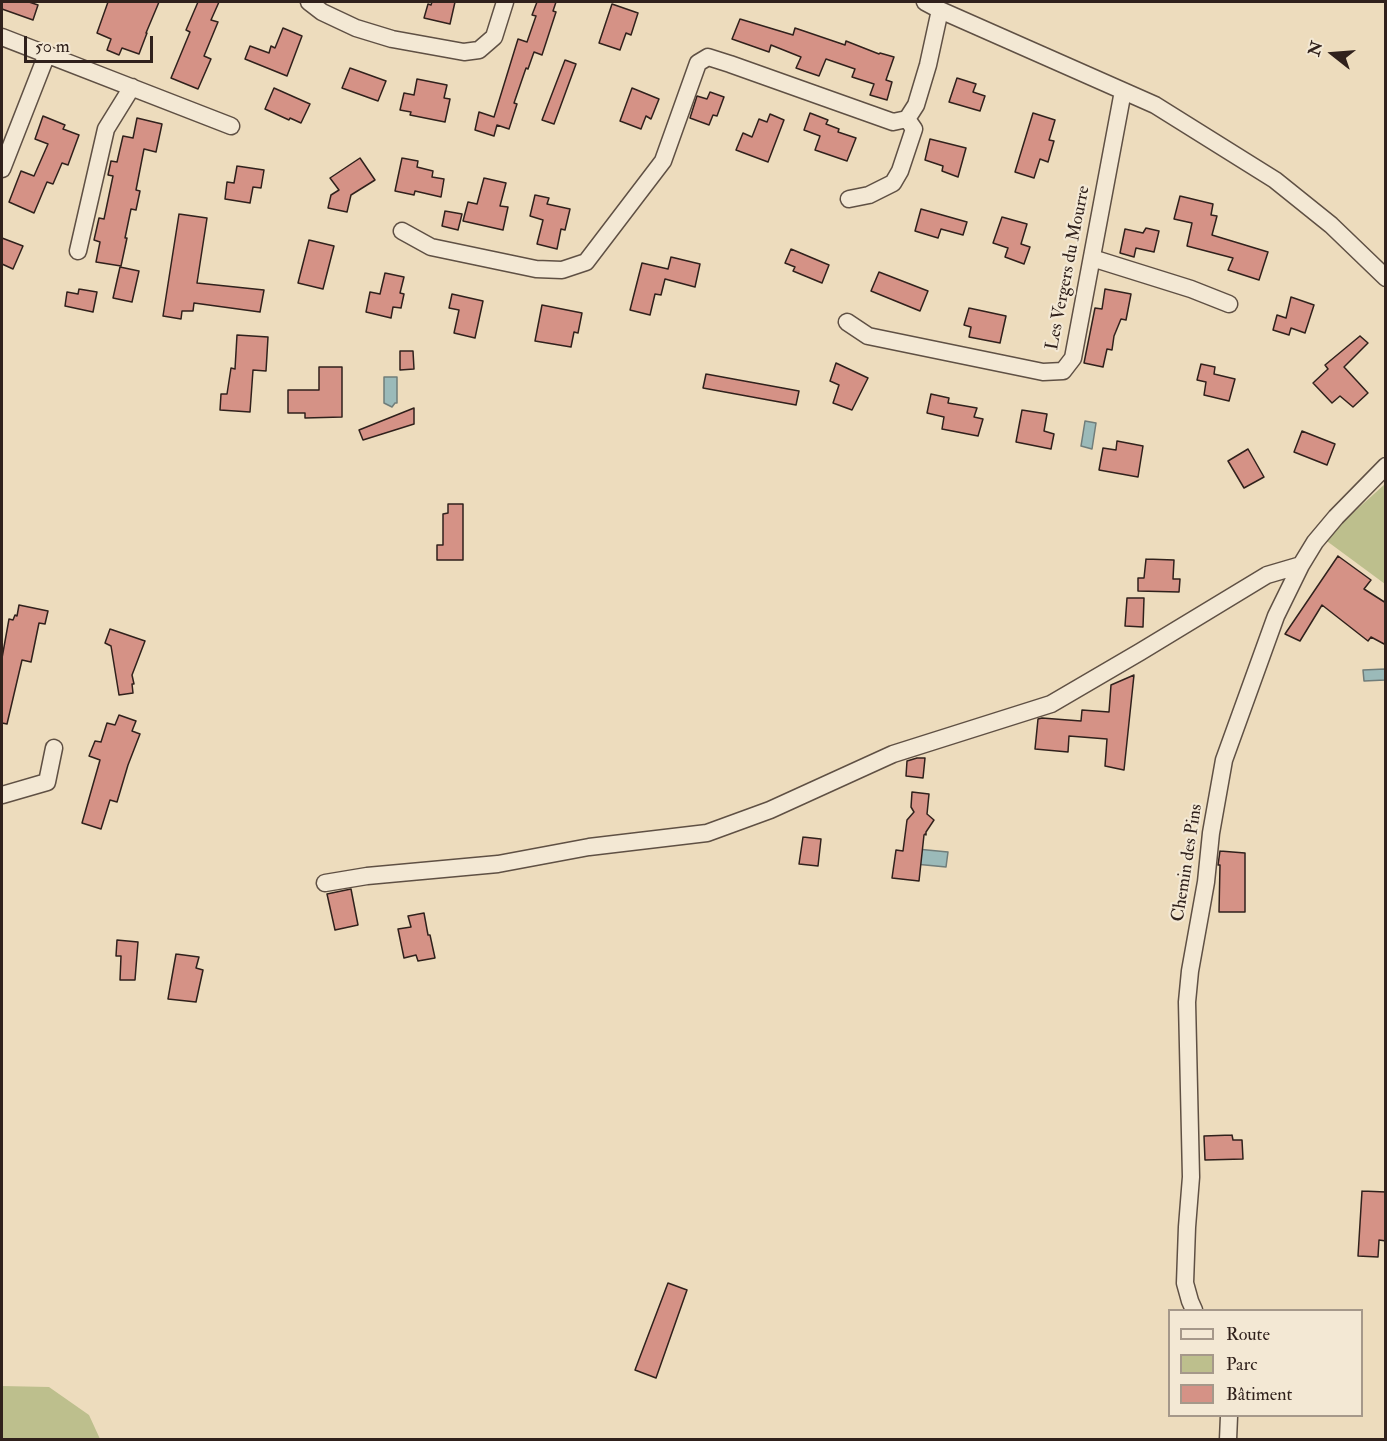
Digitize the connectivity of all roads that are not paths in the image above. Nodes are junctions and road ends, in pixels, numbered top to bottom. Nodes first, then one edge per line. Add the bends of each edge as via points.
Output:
1 (309, 2) edge
2 (506, 2) edge
3 (932, 6) edge
4 (2, 37) edge
5 (47, 54) junction
6 (132, 87) junction
7 (1122, 92) junction
8 (907, 119) junction
9 (231, 126) dead end
10 (2, 169) edge
11 (849, 199) dead end
12 (402, 231) dead end
13 (78, 251) dead end
14 (1092, 258) junction
15 (1386, 278) edge
16 (1229, 304) dead end
17 (847, 322) dead end
18 (1386, 466) edge
19 (1301, 565) junction
20 (54, 748) dead end
21 (2, 795) edge
22 (325, 883) dead end
23 (1193, 1309) edge
24 (1229, 1417) edge
25 (1228, 1440) edge

1 - 2 street via 356,28 464,52 479,50 494,37
3 - 7 street
3 - 8 street via 927,65 916,105
4 - 5 street
5 - 6 street
5 - 10 street
6 - 9 street
6 - 13 street via 106,129
7 - 14 street, Les Vergers du Mourre
7 - 15 street via 1155,105 1275,180 1331,225
8 - 11 street via 914,129 893,183 869,195
8 - 12 street via 893,122 708,57 698,63 663,161 586,262 562,270 536,269 431,247
14 - 16 street
14 - 17 street, Les Vergers du Mourre via 1073,358 1062,371 1043,372 868,336
18 - 19 street, Chemin des Pins via 1331,523
19 - 22 street via 1267,575 1051,704 893,754 770,810 707,833 498,864
19 - 23 street, Chemin des Pins via 1276,616 1224,760 1190,971 1191,1176 1185,1283
20 - 21 street via 46,782
24 - 25 street

